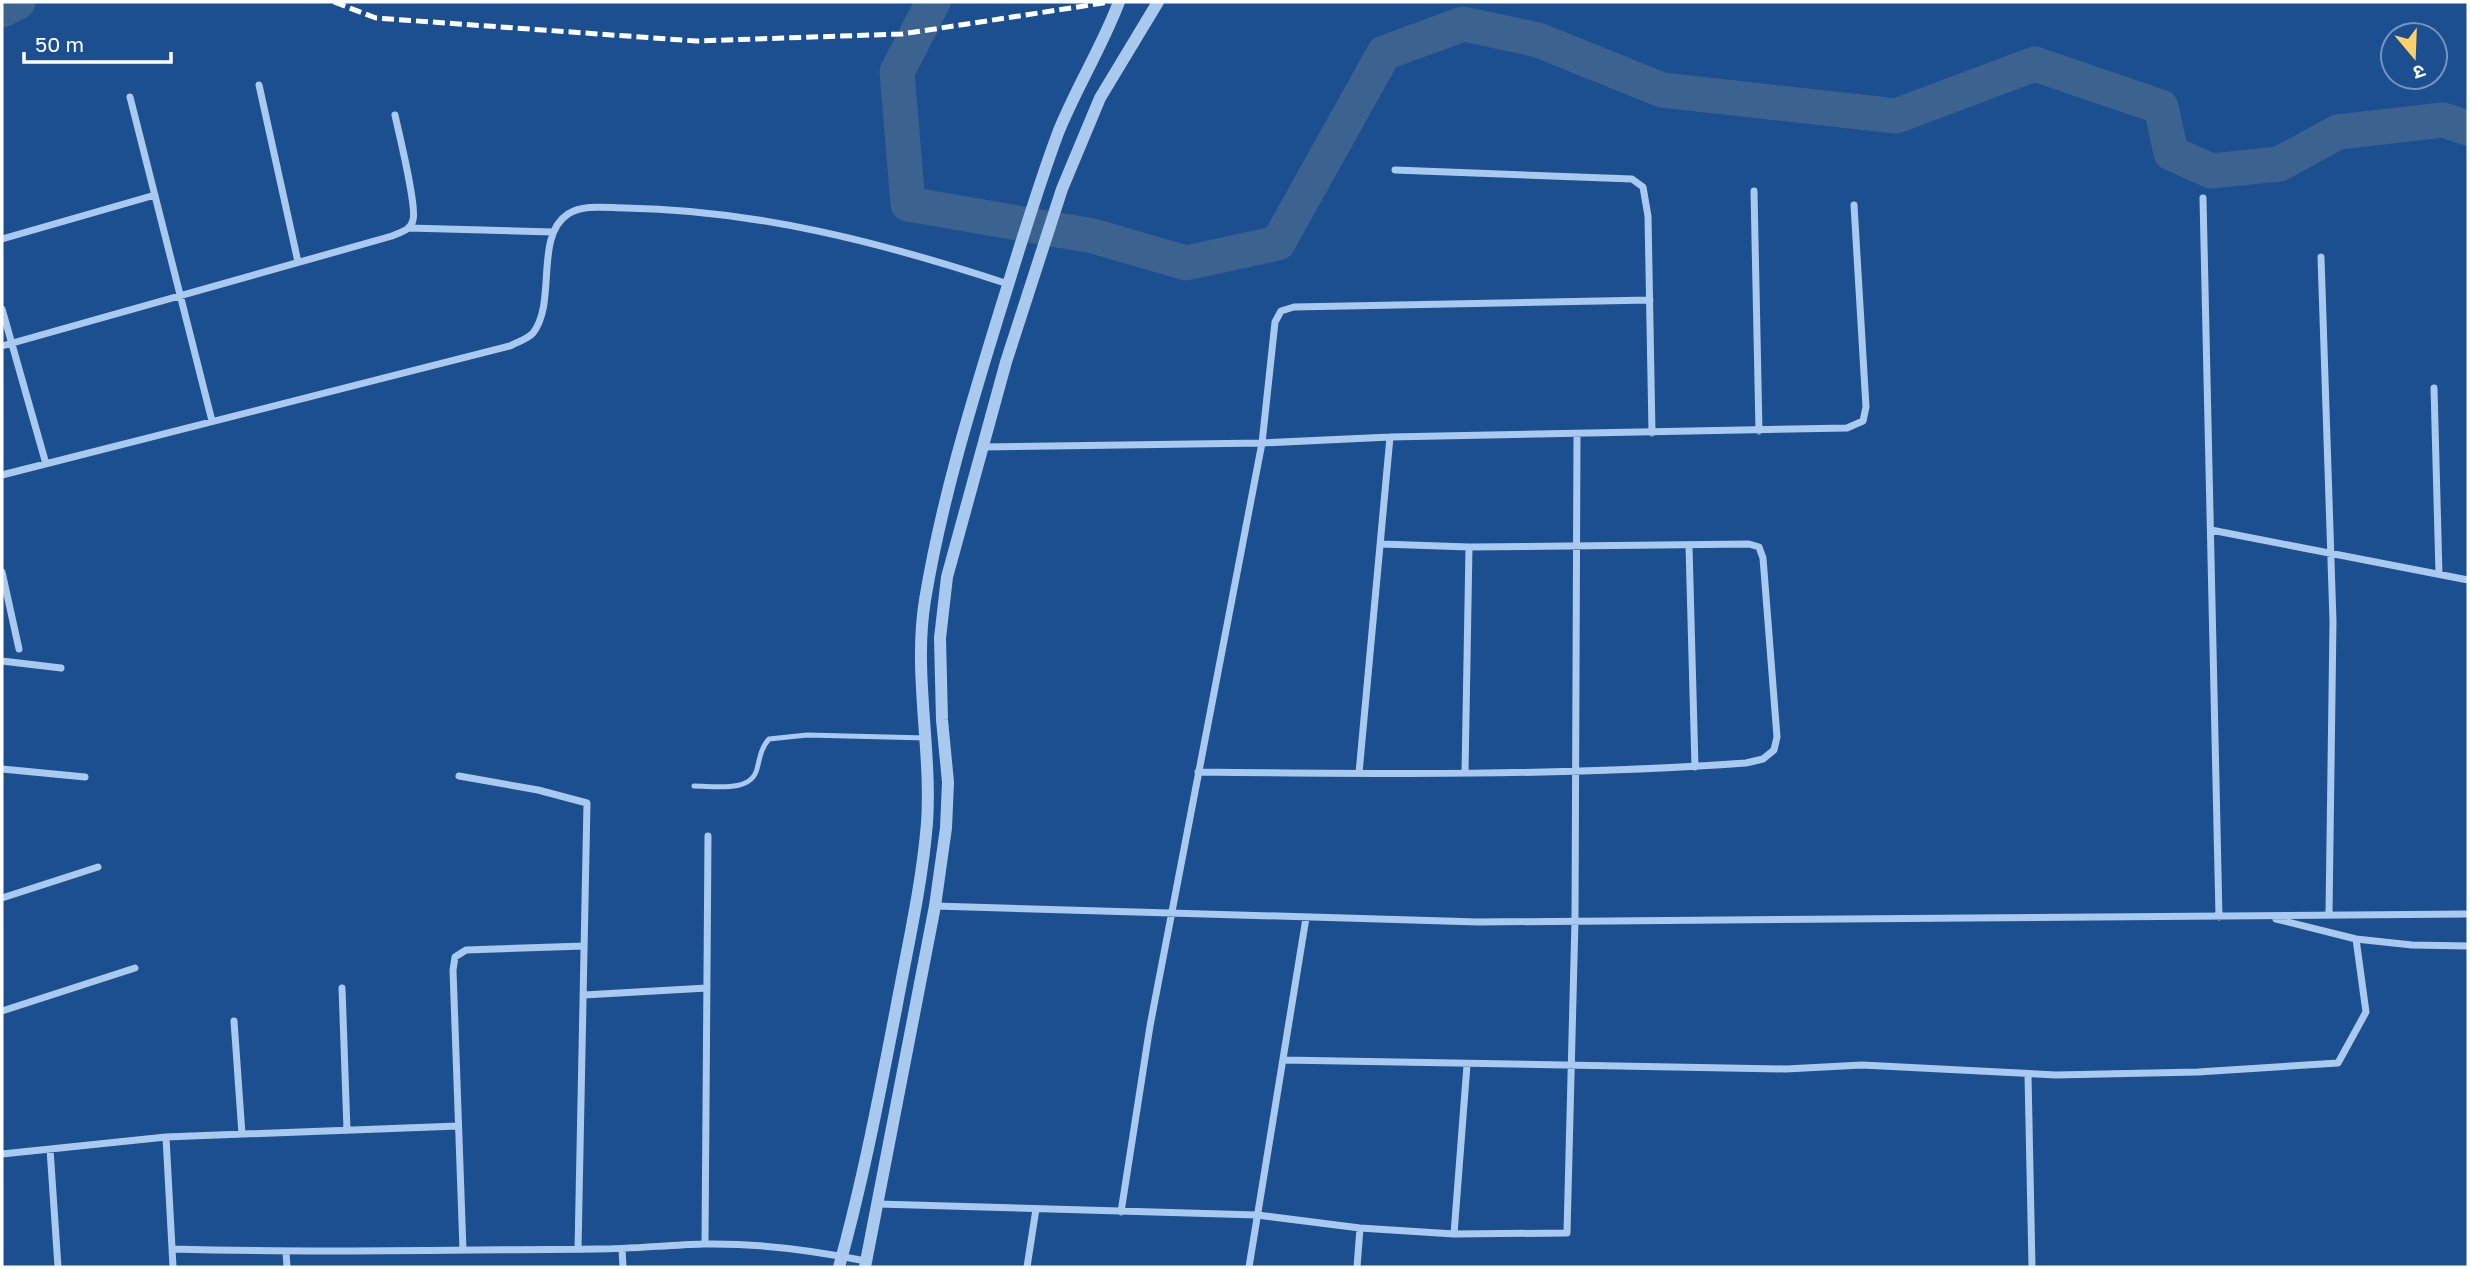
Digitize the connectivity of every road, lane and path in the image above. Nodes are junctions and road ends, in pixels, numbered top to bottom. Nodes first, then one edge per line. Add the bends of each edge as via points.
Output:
1 (1119, 2) edge
2 (1158, 2) edge
3 (259, 85) dead end
4 (130, 97) dead end
5 (395, 115) dead end
6 (1395, 170) dead end
7 (1754, 191) dead end
8 (155, 195) junction
9 (2203, 198) dead end
10 (1854, 205) dead end
11 (409, 228) junction
12 (553, 232) junction
13 (2, 239) edge
14 (2321, 257) dead end
15 (298, 262) junction
16 (1009, 284) junction
17 (180, 296) junction
18 (1650, 300) junction
19 (2, 309) edge
20 (11, 343) junction
21 (2, 346) edge
22 (2434, 388) dead end
23 (212, 421) junction
24 (1759, 431) junction
25 (1652, 433) junction
26 (1577, 435) junction
27 (1390, 437) junction
28 (1262, 443) junction
29 (981, 447) junction
30 (46, 464) junction
31 (2, 475) edge
32 (2211, 530) junction
33 (1381, 544) junction
34 (1689, 546) junction
35 (1469, 547) junction
36 (1577, 547) junction
37 (2329, 553) junction
38 (2, 572) edge
39 (2439, 574) junction
40 (2468, 580) edge
41 (19, 649) dead end
42 (2, 661) edge
43 (61, 668) dead end
44 (926, 738) junction
45 (1695, 766) junction
46 (2, 769) edge
47 (1198, 772) junction
48 (1575, 772) junction
49 (1465, 773) junction
50 (1359, 774) junction
51 (459, 776) dead end
52 (85, 777) dead end
53 (694, 786) dead end
54 (708, 836) dead end
55 (98, 867) dead end
56 (2, 889) edge
57 (15, 893) junction
58 (2, 898) edge
59 (935, 906) junction
60 (1172, 913) junction
61 (2329, 914) junction
62 (2468, 914) edge
63 (2266, 916) junction
64 (2220, 917) junction
65 (1306, 918) junction
66 (1575, 920) junction
67 (2356, 939) junction
68 (584, 946) junction
69 (2468, 946) edge
70 (135, 968) dead end
71 (342, 988) dead end
72 (707, 988) junction
73 (583, 995) junction
74 (2, 1011) edge
75 (234, 1021) dead end
76 (1283, 1060) junction
77 (1467, 1065) junction
78 (1571, 1065) junction
79 (2028, 1075) junction
80 (458, 1126) junction
81 (347, 1130) junction
82 (242, 1134) junction
83 (166, 1138) junction
84 (50, 1149) junction
85 (2, 1154) edge
86 (878, 1204) junction
87 (1036, 1209) junction
88 (1121, 1212) junction
89 (1257, 1215) junction
90 (1360, 1228) junction
91 (1454, 1234) junction
92 (705, 1244) junction
93 (172, 1249) junction
94 (578, 1249) junction
95 (622, 1249) junction
96 (463, 1250) junction
97 (286, 1252) junction
98 (840, 1262) edge
99 (865, 1264) edge
100 (58, 1267) edge
101 (173, 1267) edge
102 (287, 1267) edge
103 (623, 1267) edge
104 (1027, 1267) edge
105 (1249, 1267) edge
106 (1357, 1267) edge
107 (2032, 1267) edge

1 - 16 street via 1060,129
2 - 29 street via 1100,98 1062,188
3 - 15 street
4 - 8 street
5 - 11 street via 414,218
6 - 18 street via 1632,179 1643,187 1648,216
7 - 24 street
8 - 13 street
8 - 17 street
9 - 32 street
10 - 24 street via 1866,407 1863,421 1847,428
11 - 12 street
11 - 15 street
12 - 16 street via 567,214 586,208 659,208 729,215 855,238
12 - 23 street via 541,317 532,334 510,346
14 - 37 street
15 - 17 street
16 - 44 street via 948,490 925,602 921,644
17 - 20 street
17 - 23 street
18 - 25 street
18 - 28 street via 1294,307 1281,311 1275,322
19 - 20 street
20 - 21 street
20 - 30 street
22 - 39 street
23 - 30 street
24 - 25 street
25 - 26 street
26 - 27 street
26 - 36 street
27 - 28 street
27 - 33 street
28 - 29 street
28 - 47 street
29 - 59 street via 947,577 940,638 948,782
30 - 31 street
32 - 37 street
32 - 64 street
33 - 35 street
33 - 50 street
34 - 36 street
34 - 45 street
34 - 45 street via 1759,547 1777,737 1774,750 1763,758
35 - 36 street
35 - 49 street
36 - 48 street
37 - 39 street
37 - 61 street via 2333,621
38 - 41 street
39 - 40 street
42 - 43 street
44 - 53 lane via 769,738 762,746 755,777 747,784
44 - 98 street via 927,822 912,926 862,1178
45 - 48 street
46 - 52 street
47 - 50 street
47 - 60 street
48 - 49 street
48 - 66 street
49 - 50 street
51 - 68 street via 587,803
54 - 72 street
55 - 57 street
56 - 57 street
57 - 58 street
59 - 60 street
59 - 86 street
60 - 65 street
60 - 88 street
61 - 62 street
61 - 63 street
63 - 64 street
63 - 67 street
64 - 66 street
65 - 66 street
65 - 76 street
66 - 78 street
67 - 69 street
67 - 79 street via 2366,1012 2339,1063 2199,1072
68 - 73 street
68 - 80 street via 466,950 455,957
70 - 74 street
71 - 81 street
72 - 73 street
72 - 92 street
73 - 94 street
75 - 82 street
76 - 77 street
76 - 89 street
77 - 78 street
77 - 91 street
78 - 79 street via 1786,1069 1862,1065
78 - 91 street via 1567,1233
79 - 107 street
80 - 81 street
80 - 96 street
81 - 82 street
82 - 83 street
83 - 84 street
83 - 93 street
84 - 85 street
84 - 100 street
86 - 87 street
86 - 99 street
87 - 88 street
87 - 104 street
88 - 89 street
89 - 90 street
89 - 105 street
90 - 91 street
90 - 106 street
92 - 95 street
92 - 98 street via 801,1249
93 - 97 street
93 - 101 street
94 - 95 street
94 - 96 street
95 - 103 street
96 - 97 street
97 - 102 street
98 - 99 street

